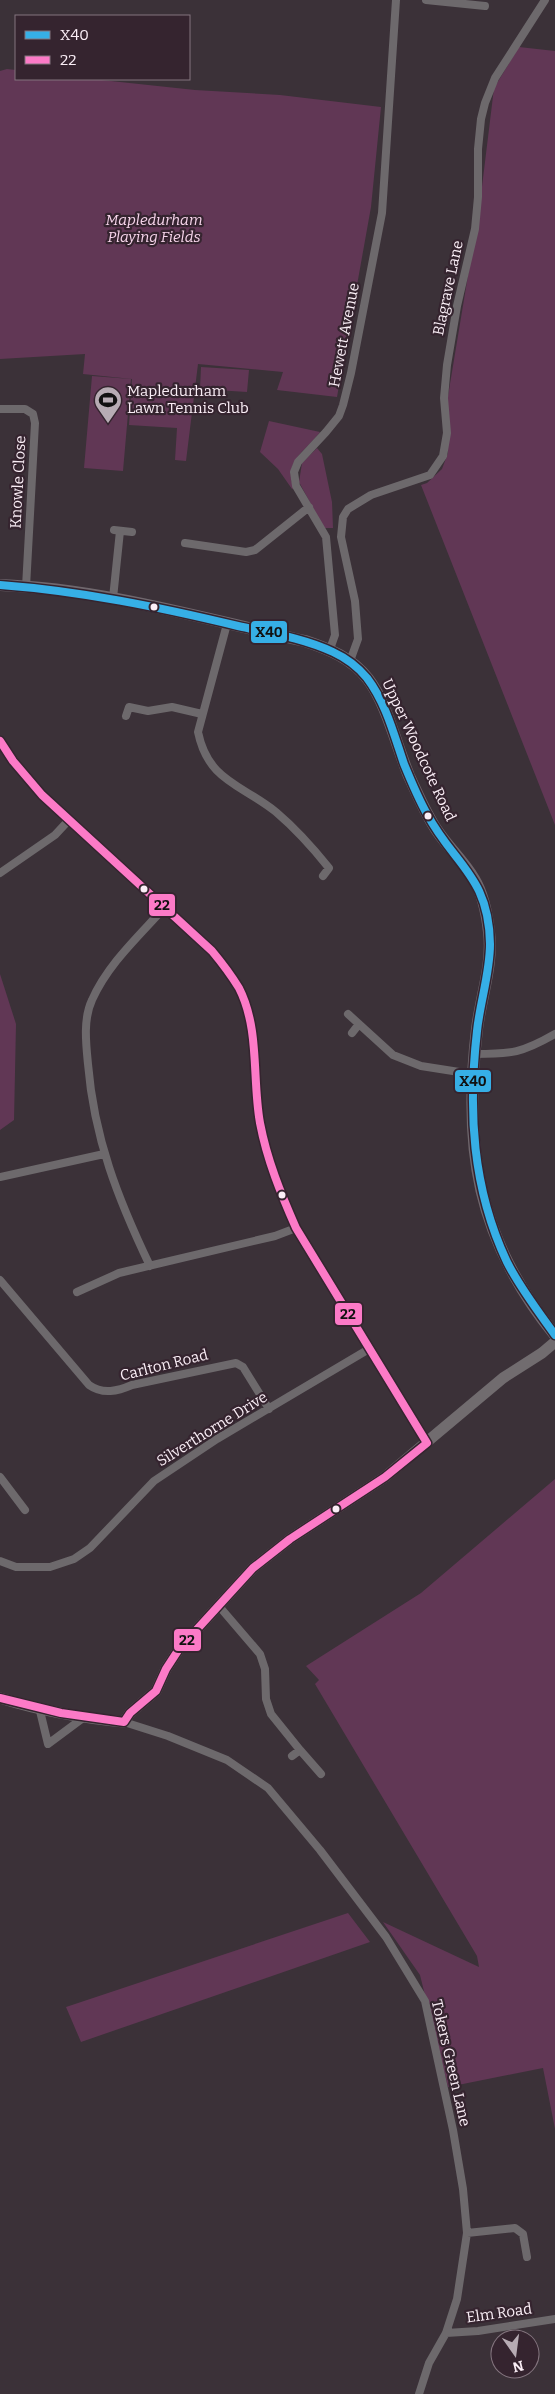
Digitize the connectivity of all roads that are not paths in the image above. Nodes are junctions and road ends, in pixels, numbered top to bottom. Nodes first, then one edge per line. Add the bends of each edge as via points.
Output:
1 (396, 0) edge
2 (426, 0) edge
3 (545, 0) edge
4 (485, 6) dead end
5 (0, 409) edge
6 (309, 507) junction
7 (132, 532) dead end
8 (202, 537) dead end
9 (326, 537) junction
10 (341, 537) junction
11 (186, 543) dead end
12 (200, 546) junction
13 (0, 585) edge
14 (26, 587) junction
15 (112, 598) junction
16 (228, 624) junction
17 (330, 649) junction
18 (350, 661) junction
19 (202, 714) junction
20 (126, 716) dead end
21 (0, 741) edge
22 (68, 821) junction
23 (338, 864) dead end
24 (329, 868) junction
25 (0, 873) edge
26 (323, 876) dead end
27 (164, 908) junction
28 (348, 1014) dead end
29 (359, 1024) junction
30 (352, 1033) dead end
31 (555, 1034) edge
32 (475, 1054) junction
33 (472, 1074) junction
34 (104, 1154) junction
35 (0, 1177) edge
36 (296, 1228) junction
37 (150, 1266) junction
38 (0, 1280) edge
39 (77, 1292) dead end
40 (555, 1334) edge
41 (555, 1342) edge
42 (369, 1349) junction
43 (269, 1409) junction
44 (426, 1443) junction
45 (0, 1477) edge
46 (26, 1510) dead end
47 (0, 1561) edge
48 (218, 1605) junction
49 (0, 1698) edge
50 (40, 1711) junction
51 (83, 1718) junction
52 (124, 1722) junction
53 (300, 1750) junction
54 (292, 1756) dead end
55 (321, 1774) dead end
56 (467, 2233) junction
57 (527, 2256) dead end
58 (555, 2319) edge
59 (446, 2333) junction
60 (420, 2394) edge

1 - 6 street, Hewett Avenue via 382,213 343,405 332,426 295,466 295,482
2 - 4 street
3 - 10 street, Blagrave Lane via 496,78 481,119 475,229 447,365 444,398 447,434 443,456 430,475 387,488 348,509 343,517
5 - 14 street, Knowle Close via 25,409 33,414 35,423
6 - 9 street, Hewett Avenue
6 - 12 street via 255,550 246,552
7 - 15 street via 117,531
8 - 12 street
9 - 10 street
9 - 17 street, Hewett Avenue via 335,635
10 - 18 street, Blagrave Lane via 355,601 358,640
11 - 12 street
13 - 14 main road, Upper Woodcote Road
14 - 15 main road, Upper Woodcote Road
15 - 16 main road, Upper Woodcote Road
16 - 17 main road, Upper Woodcote Road
16 - 19 street
17 - 18 main road, Upper Woodcote Road
18 - 32 main road, Upper Woodcote Road via 369,680 425,808 437,831 474,879 483,902 490,959
19 - 20 street via 172,707 148,711 131,703
19 - 24 street via 198,732 201,748 210,765 275,812 306,839
21 - 22 street via 13,761
22 - 25 street via 55,836
22 - 27 street
23 - 24 street
24 - 26 street
27 - 34 street via 112,965 91,1002 85,1037 91,1099
27 - 36 street via 229,970 244,996 253,1029 258,1108 264,1142
28 - 29 street
29 - 30 street
29 - 33 street via 393,1055 421,1066
31 - 32 street via 531,1048 510,1054
32 - 33 main road, Upper Woodcote Road
33 - 40 main road, Upper Woodcote Road via 470,1113 473,1149 486,1208 504,1256 524,1292
34 - 35 street
34 - 37 street via 124,1211
36 - 37 street
36 - 42 street
37 - 39 street via 119,1273
38 - 43 street, Carlton Road via 96,1390 117,1391 132,1384 236,1362 244,1367
41 - 44 street via 503,1378
42 - 43 street, Silverthorne Drive
42 - 44 street
43 - 47 street, Silverthorne Drive via 217,1438 154,1481 90,1548 74,1559 50,1567 16,1567
44 - 48 street via 385,1477 290,1539 253,1568
45 - 46 street
48 - 52 street via 179,1649 156,1691 130,1712
48 - 53 street via 260,1654 271,1714
49 - 50 street
50 - 51 street
50 - 51 street via 48,1744
51 - 52 street
52 - 56 street, Tokers Green Lane via 226,1760 268,1788 386,1937 425,2001 453,2130
53 - 54 street
53 - 55 street
56 - 57 street via 515,2228 523,2234
56 - 59 street, Tokers Green Lane via 458,2299
58 - 59 street, Elm Road
59 - 60 street, Tokers Green Lane via 430,2363

